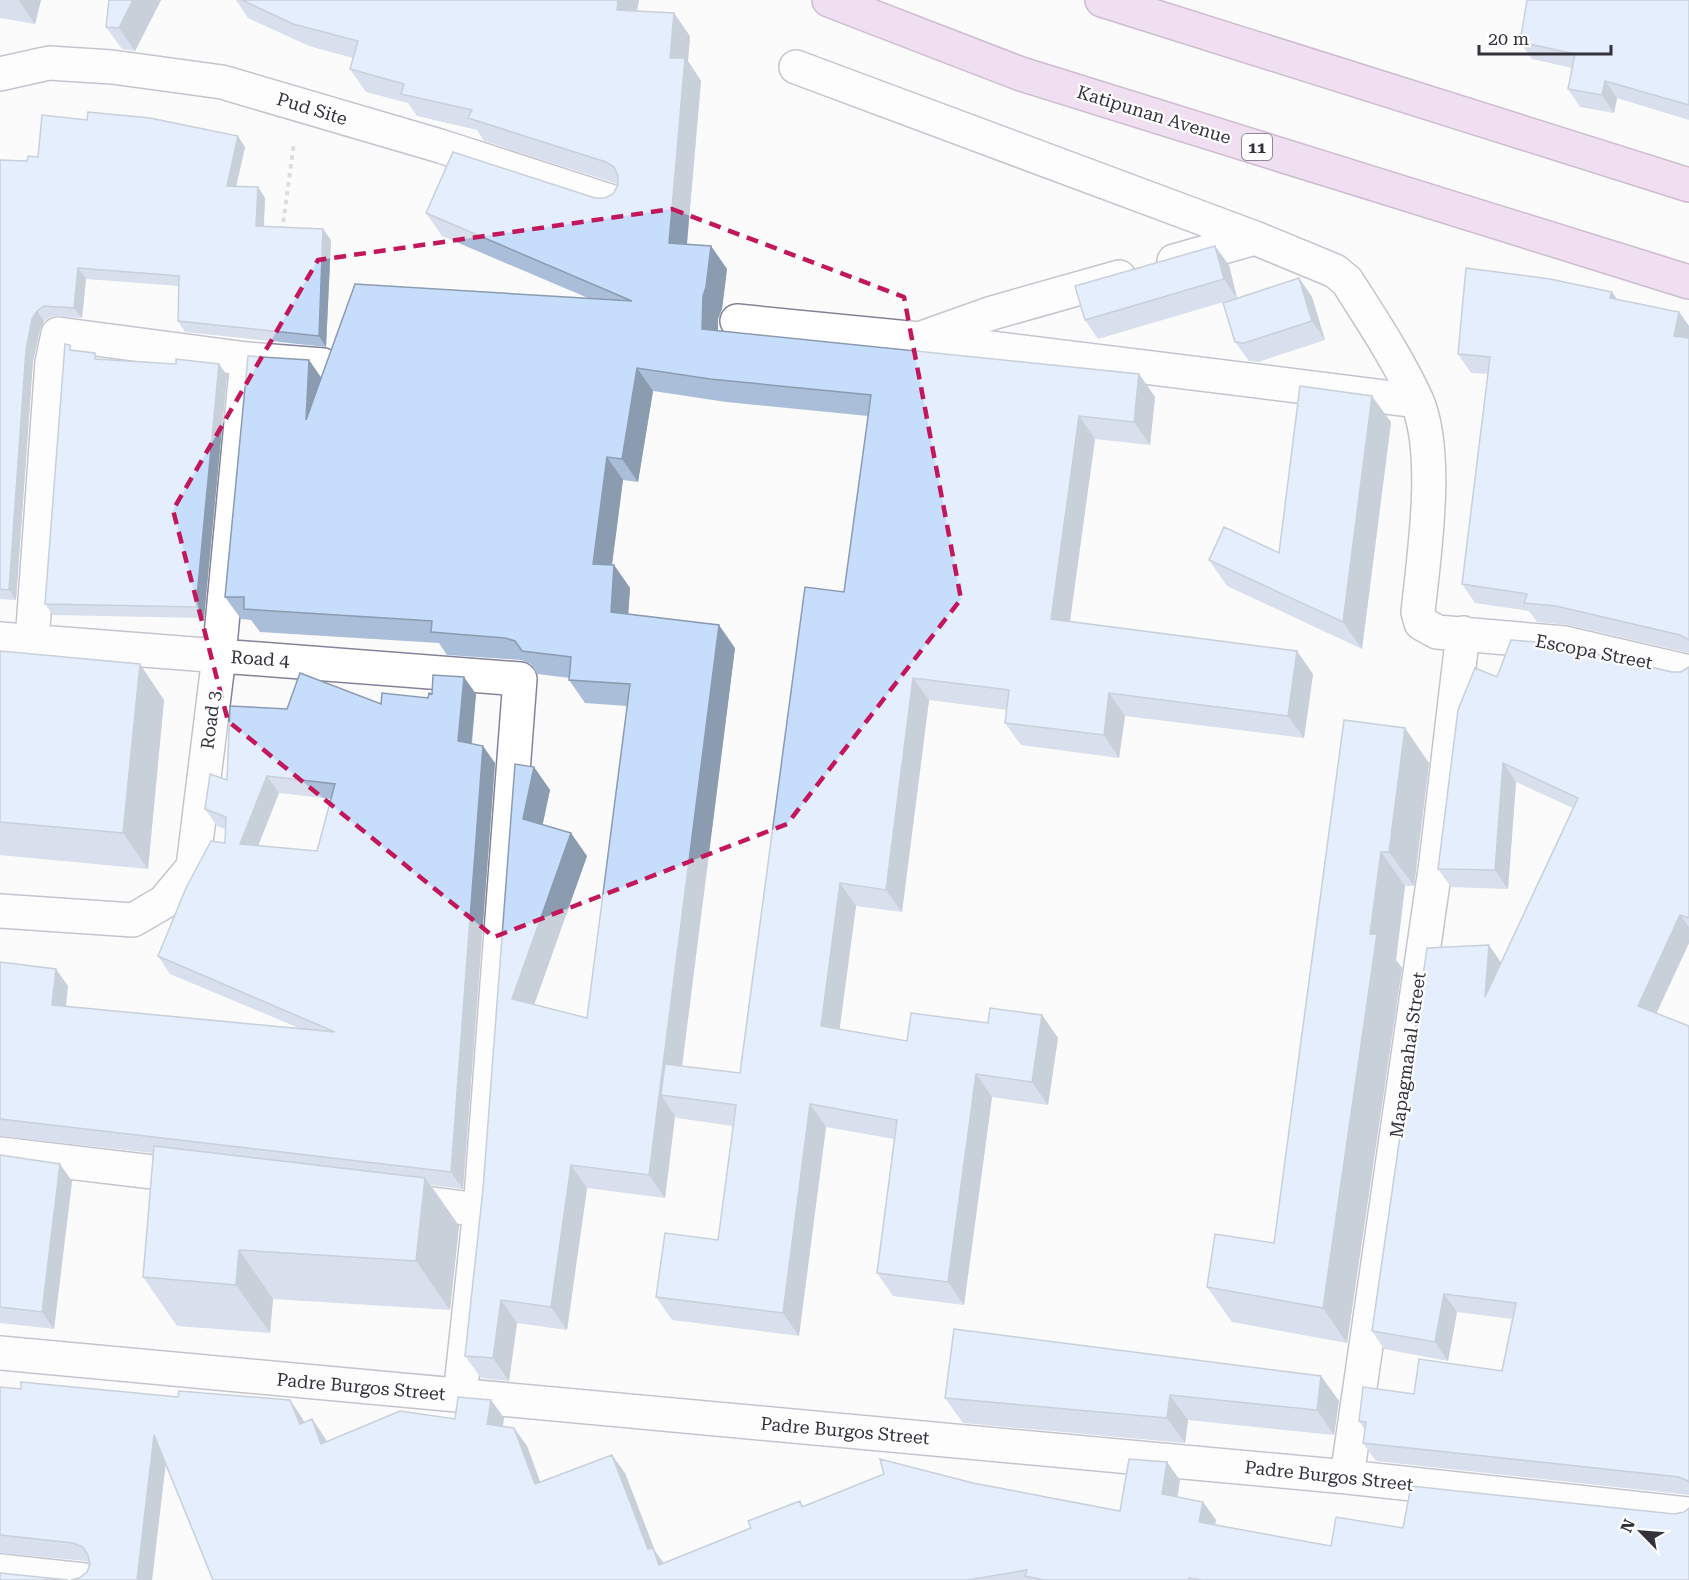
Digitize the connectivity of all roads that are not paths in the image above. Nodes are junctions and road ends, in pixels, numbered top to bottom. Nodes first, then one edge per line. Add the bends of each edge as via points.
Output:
1 (829, 0) edge
2 (1102, 0) edge
3 (796, 67) dead end
4 (0, 74) edge
5 (1689, 185) edge
6 (616, 203) edge
7 (1255, 238) junction
8 (1689, 282) edge
9 (737, 321) dead end
10 (920, 339) junction
11 (247, 359) junction
12 (324, 365) edge
13 (1417, 401) junction
14 (1463, 633) junction
15 (0, 639) edge
16 (32, 642) junction
17 (219, 656) junction
18 (1689, 672) edge
19 (0, 911) edge
20 (0, 1154) edge
21 (222, 1180) edge
22 (375, 1197) edge
23 (480, 1210) junction
24 (0, 1353) edge
25 (460, 1396) junction
26 (1347, 1477) junction
27 (1689, 1514) edge
28 (0, 1571) edge
29 (84, 1580) edge

1 - 8 main road, Katipunan Avenue / 11 via 1021,74
2 - 5 main road
3 - 7 street
4 - 6 street, Pud Site via 49,63 222,82
7 - 10 street via 992,312
7 - 13 street via 1335,271 1347,281
9 - 10 street
10 - 13 street
11 - 12 street
11 - 16 street via 58,334 52,362
11 - 17 street, Road 3
13 - 14 street, Escopa Street via 1428,451 1428,500 1418,612 1421,623 1431,631
14 - 18 street, Escopa Street via 1565,643
14 - 26 street, Mapagmahal Street via 1436,862
15 - 16 street, Road 4
16 - 17 street, Road 4
17 - 19 street, Road 3 via 193,867 164,902 133,920
17 - 23 street, Road 4 via 520,679
20 - 21 street
22 - 23 street
23 - 25 street
24 - 25 street, Padre Burgos Street
25 - 26 street, Padre Burgos Street
26 - 27 street, Padre Burgos Street
28 - 29 street

